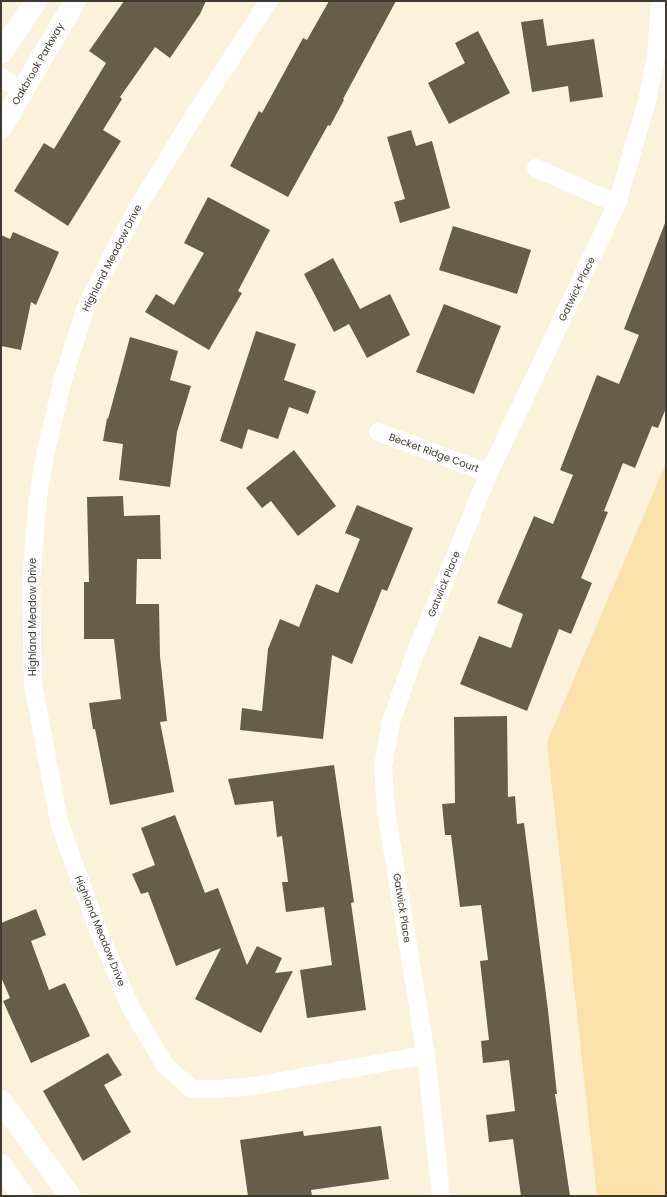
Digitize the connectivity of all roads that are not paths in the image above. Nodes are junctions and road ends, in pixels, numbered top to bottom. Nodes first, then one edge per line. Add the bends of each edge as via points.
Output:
1 (36, 1) edge
2 (75, 1) edge
3 (269, 1) edge
4 (660, 1) edge
5 (1, 53) edge
6 (1, 77) edge
7 (22, 91) junction
8 (1, 128) edge
9 (536, 168) dead end
10 (617, 204) junction
11 (378, 432) dead end
12 (489, 474) junction
13 (426, 1056) junction
14 (1, 1101) edge
15 (1, 1165) edge
16 (23, 1196) edge
17 (70, 1196) edge
18 (440, 1196) edge

1 - 5 street
2 - 7 street, Oakbrook Parkway
3 - 13 street, Highland Meadow Drive via 136,210 87,304 63,379 38,498 31,582 33,684 59,822 96,925 131,1008 165,1065 192,1089 219,1089 253,1086
4 - 10 street, Gatwick Place via 656,56 648,97
6 - 7 street
7 - 8 street, Oakbrook Parkway
9 - 10 street
10 - 12 street, Gatwick Place
11 - 12 street, Becket Ridge Court
12 - 13 street, Gatwick Place via 413,660 391,722 384,766 386,810
13 - 18 street, Gatwick Place
14 - 17 street
15 - 16 street

